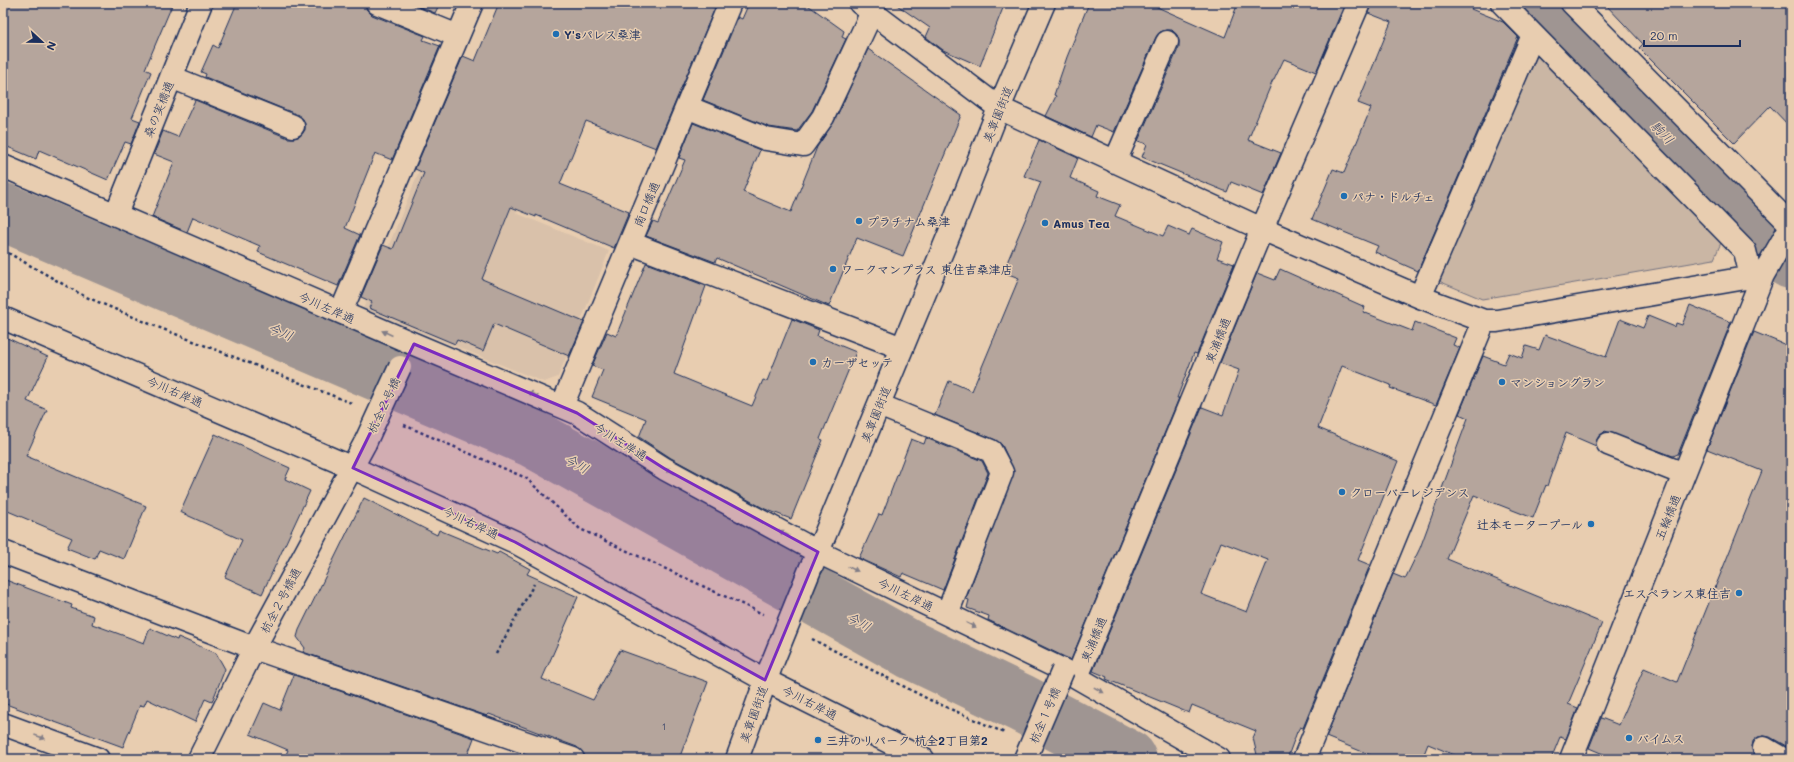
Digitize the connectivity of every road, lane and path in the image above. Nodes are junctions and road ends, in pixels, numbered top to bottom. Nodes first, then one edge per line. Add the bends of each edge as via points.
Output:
1 (201, 3) edge
2 (377, 3) edge
3 (472, 3) edge
4 (730, 3) edge
5 (1044, 3) edge
6 (1359, 3) edge
7 (1502, 3) edge
8 (1572, 3) edge
9 (866, 7) edge
10 (1533, 35) junction
11 (458, 36) junction
12 (1168, 42) dead end
13 (171, 77) junction
14 (687, 107) junction
15 (999, 108) junction
16 (293, 126) dead end
17 (1115, 162) junction
18 (3, 166) edge
19 (116, 214) junction
20 (1790, 228) edge
21 (1262, 229) junction
22 (630, 243) junction
23 (3, 250) edge
24 (1760, 273) junction
25 (1420, 297) junction
26 (341, 312) junction
27 (3, 318) edge
28 (1484, 321) junction
29 (414, 344) junction
30 (902, 348) junction
31 (879, 405) junction
32 (358, 406) dead end
33 (562, 406) junction
34 (402, 425) dead end
35 (365, 443) joint
36 (1608, 444) dead end
37 (353, 468) junction
38 (1684, 474) junction
39 (3, 552) edge
40 (815, 559) junction
41 (547, 560) junction
42 (947, 614) junction
43 (764, 615) dead end
44 (805, 636) dead end
45 (254, 648) junction
46 (496, 654) dead end
47 (769, 670) junction
48 (1070, 674) junction
49 (3, 724) edge
50 (1008, 734) dead end
51 (1764, 748) dead end
52 (98, 759) edge
53 (199, 759) edge
54 (573, 759) edge
55 (737, 759) edge
56 (923, 759) edge
57 (1026, 759) edge
58 (1219, 759) edge
59 (1304, 759) edge
60 (1571, 759) edge
61 (1783, 759) edge

1 - 13 street, 桑の実橋通
2 - 11 street
3 - 11 street
4 - 14 street, 南口橋通
5 - 15 street, 美章園街道
6 - 21 street, 東浦橋通
7 - 10 street
8 - 20 street
9 - 14 street via 823,117 803,145 766,139
9 - 15 street
10 - 24 street via 1745,251
10 - 25 street
11 - 26 street
12 - 17 street
13 - 16 street
13 - 19 street, 桑の実橋通
14 - 22 street, 南口橋通
15 - 17 street
15 - 30 street, 美章園街道
17 - 21 street
18 - 19 street, 今川左岸通
19 - 26 street, 今川左岸通
20 - 24 street, 五輪橋通
21 - 25 street
21 - 48 street, 東浦橋通
22 - 30 street
22 - 33 street, 南口橋通
23 - 32 path via 84,296
24 - 28 street via 1497,321
24 - 38 street, 五輪橋通
25 - 28 street
29 -> 26 street, 今川左岸通
27 - 37 street, 今川右岸通
28 - 59 street
33 -> 29 street, 今川左岸通
29 - 35 street, 杭全２号橋, bridge via 400,366
30 - 31 street, 美章園街道
31 - 40 street, 美章園街道
31 - 42 street via 991,451 1002,472
40 -> 33 street, 今川左岸通
34 - 43 path via 526,478 580,530
35 - 37 street, 杭全２号橋通
36 - 38 street
37 - 41 street, 今川右岸通 via 515,542
37 - 45 street, 杭全２号橋通
38 - 60 street, 五輪橋通
39 - 45 street
40 -> 42 street, 今川左岸通
40 - 47 street, 美章園街道, bridge
41 - 46 path
41 - 47 street, 今川右岸通
42 -> 48 street, 今川左岸通
44 - 50 path via 930,700
45 - 53 street, 杭全２号橋通
45 - 54 street
47 - 55 street, 美章園街道
47 - 56 street, 今川右岸通
48 - 57 street, 杭全１号橋, bridge
48 -> 58 street, 今川左岸通
49 -> 52 street
51 - 61 street

